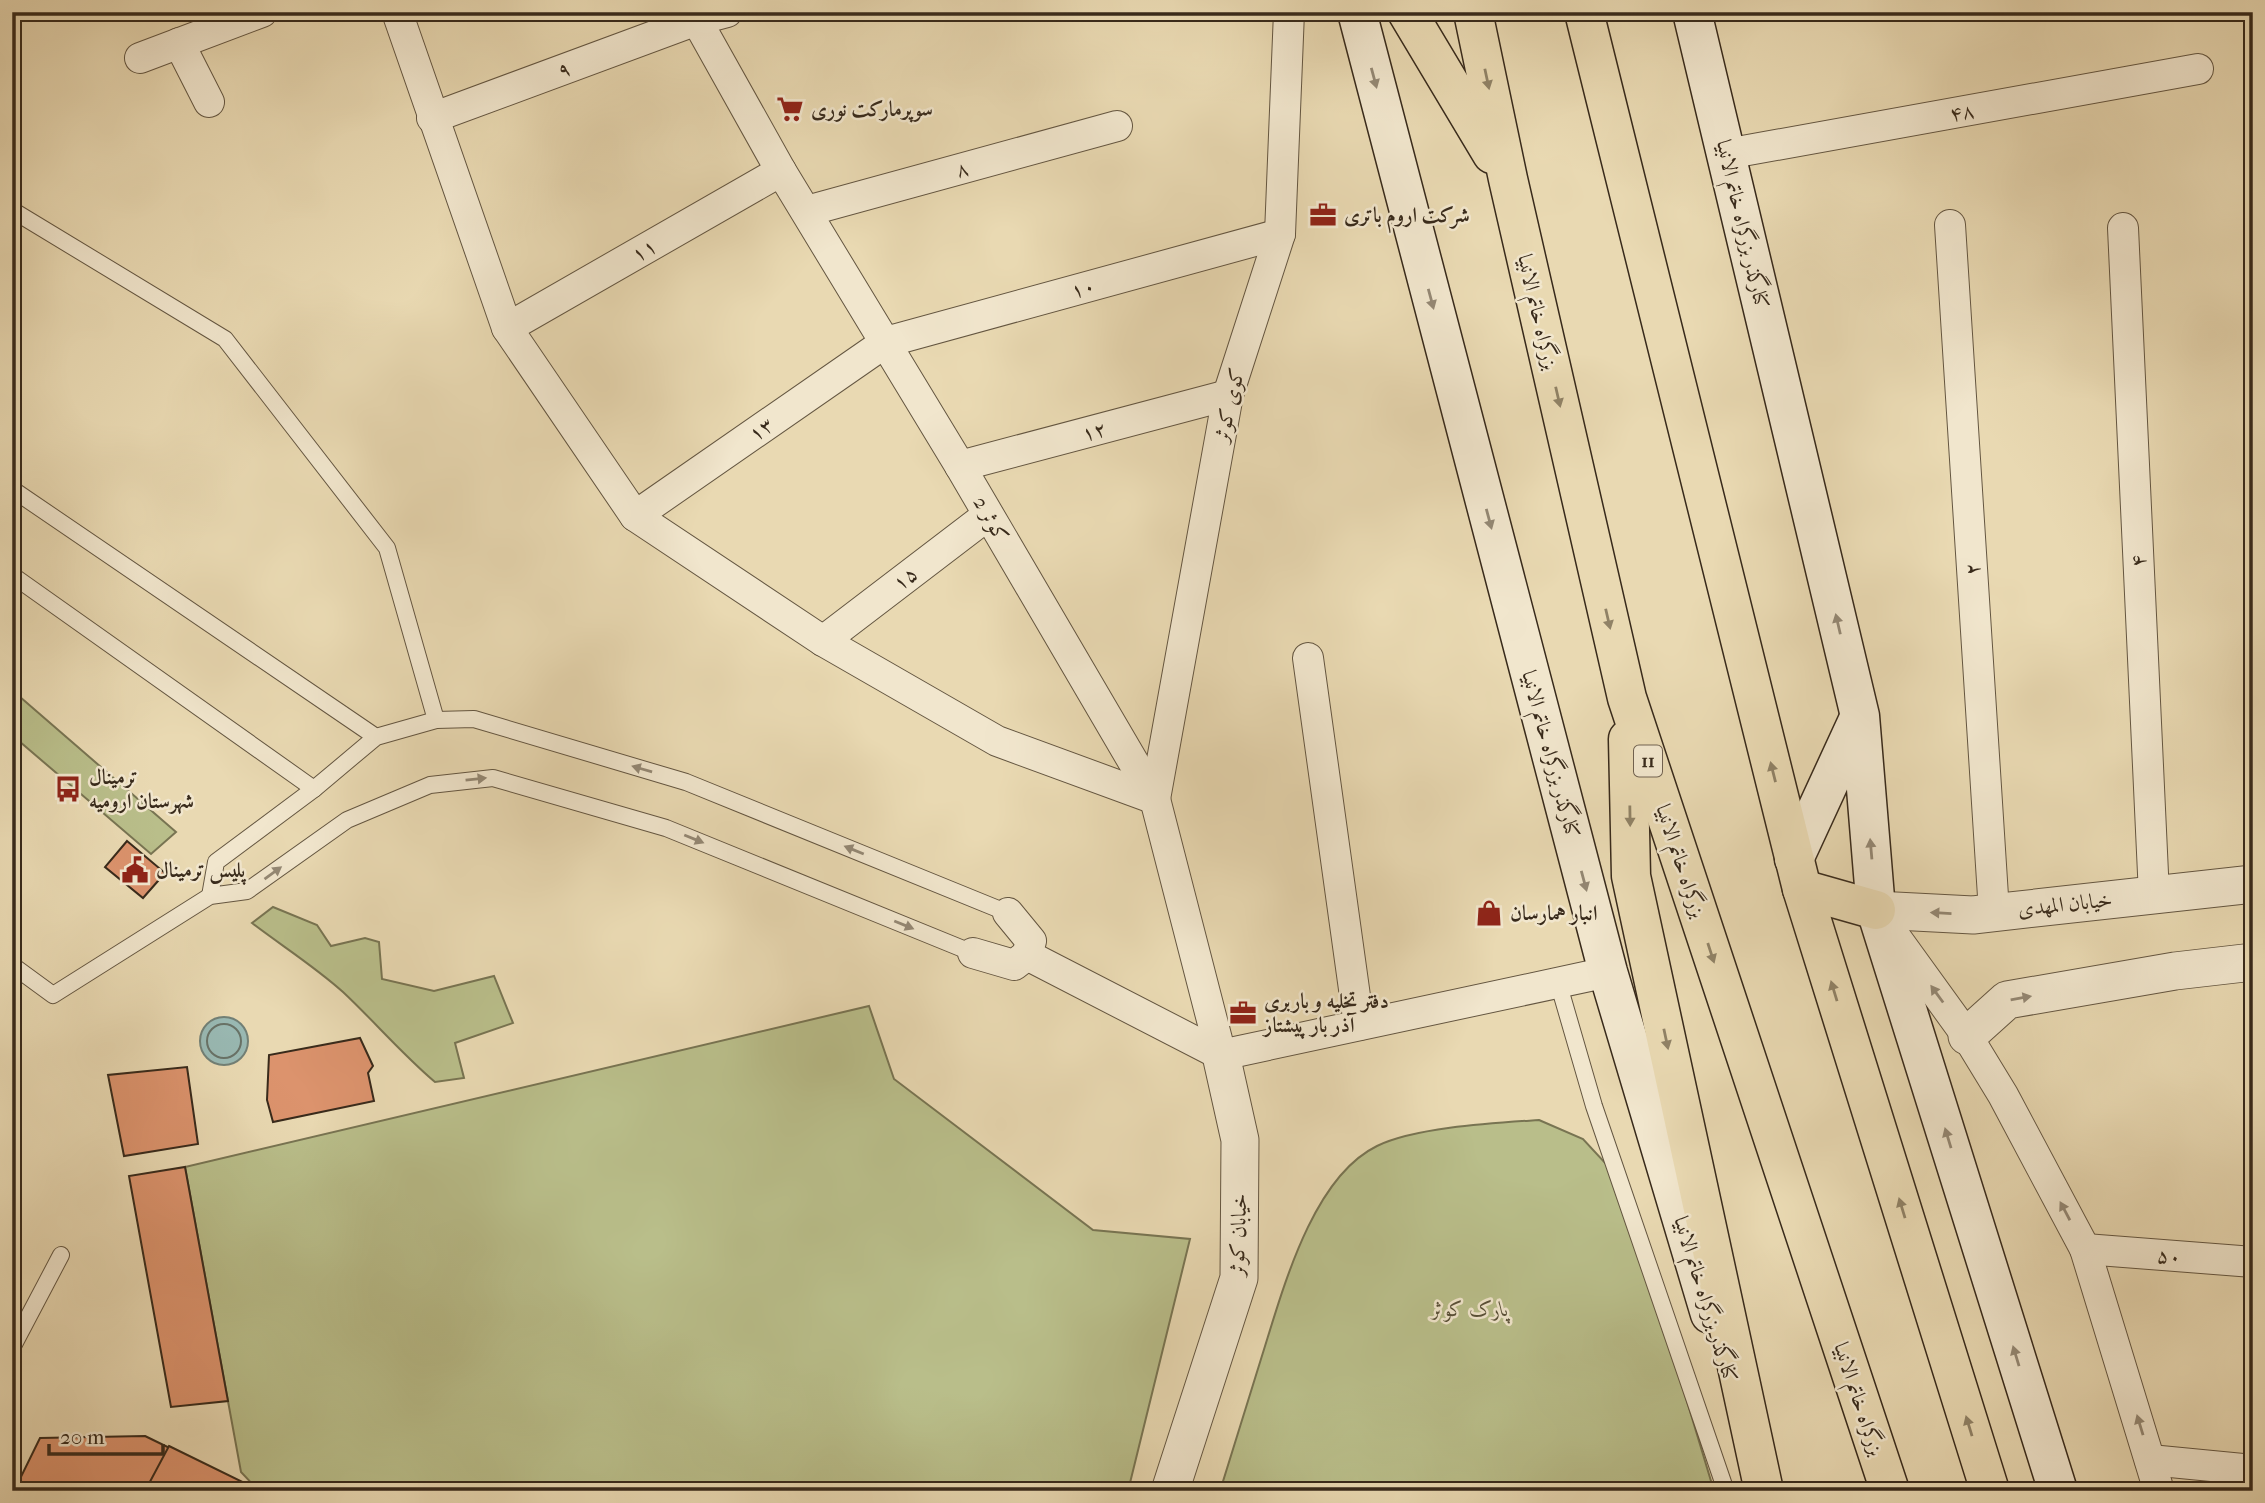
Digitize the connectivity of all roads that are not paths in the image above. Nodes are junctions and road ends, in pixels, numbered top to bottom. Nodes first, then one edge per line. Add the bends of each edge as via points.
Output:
1 (262, 12) edge
2 (397, 12) edge
3 (727, 12) edge
4 (1289, 12) edge
5 (1357, 12) edge
6 (1407, 12) edge
7 (1473, 12) edge
8 (1584, 12) edge
9 (1692, 12) edge
10 (694, 16) edge
11 (179, 43) junction
12 (140, 58) dead end
13 (2198, 69) dead end
14 (209, 103) dead end
15 (432, 118) junction
16 (1117, 126) dead end
17 (1726, 154) junction
18 (782, 171) junction
19 (1508, 179) junction
20 (12, 210) edge
21 (807, 211) junction
22 (1950, 225) dead end
23 (2123, 228) dead end
24 (1280, 234) junction
25 (507, 328) junction
26 (886, 342) junction
27 (1228, 395) junction
28 (960, 466) junction
29 (12, 489) edge
30 (988, 515) junction
31 (635, 516) junction
32 (12, 575) edge
33 (822, 641) junction
34 (1308, 658) dead end
35 (1627, 698) junction
36 (1860, 716) junction
37 (436, 720) junction
38 (376, 737) junction
39 (314, 789) junction
40 (1155, 799) junction
41 (1798, 874) junction
42 (2253, 884) edge
43 (2154, 895) junction
44 (211, 896) junction
45 (1876, 910) junction
46 (1994, 912) junction
47 (1008, 913) joint
48 (973, 953) joint
49 (1027, 955) junction
50 (2253, 962) edge
51 (12, 965) edge
52 (1608, 972) junction
53 (1558, 982) junction
54 (1359, 1025) junction
55 (1967, 1036) junction
56 (1221, 1055) junction
57 (2085, 1249) junction
58 (61, 1255) dead end
59 (2253, 1262) edge
60 (12, 1348) edge
61 (2150, 1460) junction
62 (2253, 1470) edge
63 (1170, 1491) edge
64 (1726, 1491) edge
65 (1763, 1491) edge
66 (1890, 1491) edge
67 (1990, 1491) edge
68 (2059, 1491) edge
69 (2159, 1491) edge

1 - 11 street
2 - 15 street
3 - 10 street, ۹
4 - 24 street, کوی کوثر
5 -> 52 main road, کنارگذر بزرگراه خاتم الانبیا
6 - 19 highway
7 -> 19 highway, بزرگراه خاتم الانبیا / 11
41 -> 8 highway
9 - 17 main road, کنارگذر بزرگراه خاتم الانبیا
10 - 15 street, ۹
10 - 18 street, کوثر 2
11 - 12 street
11 - 14 street
13 - 17 street, ۴۸
15 - 25 street
16 - 21 street, ۸
36 -> 17 main road, کنارگذر بزرگراه خاتم الانبیا
18 - 21 street, کوثر 2
18 - 25 street, ۱۱
19 -> 35 highway, بزرگراه خاتم الانبیا / 11
20 - 37 lane via 225,339 387,548
21 - 26 street, کوثر 2
22 - 46 street, ۲
23 - 43 street, ۴
24 - 26 street, ۱۰
24 - 27 street, کوی کوثر
25 - 31 street
26 - 28 street, کوثر 2
26 - 31 street, ۱۳
27 - 28 street, ۱۲
27 - 40 street, کوی کوثر
28 - 30 street, کوثر 2
29 - 38 lane
30 - 33 street, ۱۵
30 - 40 street, کوثر 2
31 - 33 street
32 - 39 lane
33 - 40 street via 997,741
34 - 54 street
35 -> 65 highway via 1631,876
35 -> 66 highway, بزرگراه خاتم الانبیا / 11
36 - 41 main road
45 -> 36 main road, کنارگذر بزرگراه خاتم الانبیا
37 - 38 lane
47 -> 37 lane via 686,782 474,719
38 - 39 lane
39 - 44 lane via 216,862
40 - 56 street, کوثر 2
41 - 45 highway
67 -> 41 highway
42 - 43 street, خیابان المهدی
43 - 46 street, خیابان المهدی
44 -> 48 lane via 247,891 347,820 430,785 493,778 666,828
44 - 51 lane via 53,995
46 -> 45 street, خیابان المهدی
55 -> 45 street
68 -> 45 main road, کنارگذر بزرگراه خاتم الانبیا
47 - 49 street via 1031,941
48 - 49 street via 1014,965
49 - 56 street
55 -> 50 street via 2007,1000
52 - 53 street
52 - 65 main road, کنارگذر بزرگراه خاتم الانبیا
53 - 54 street
53 - 64 lane via 1594,1106
54 - 56 street
57 -> 55 street
56 - 63 street, خیابان کوثر via 1240,1140 1239,1278
57 - 59 street, ۵۰
61 -> 57 street
58 - 60 lane
61 - 62 street
61 - 69 street

